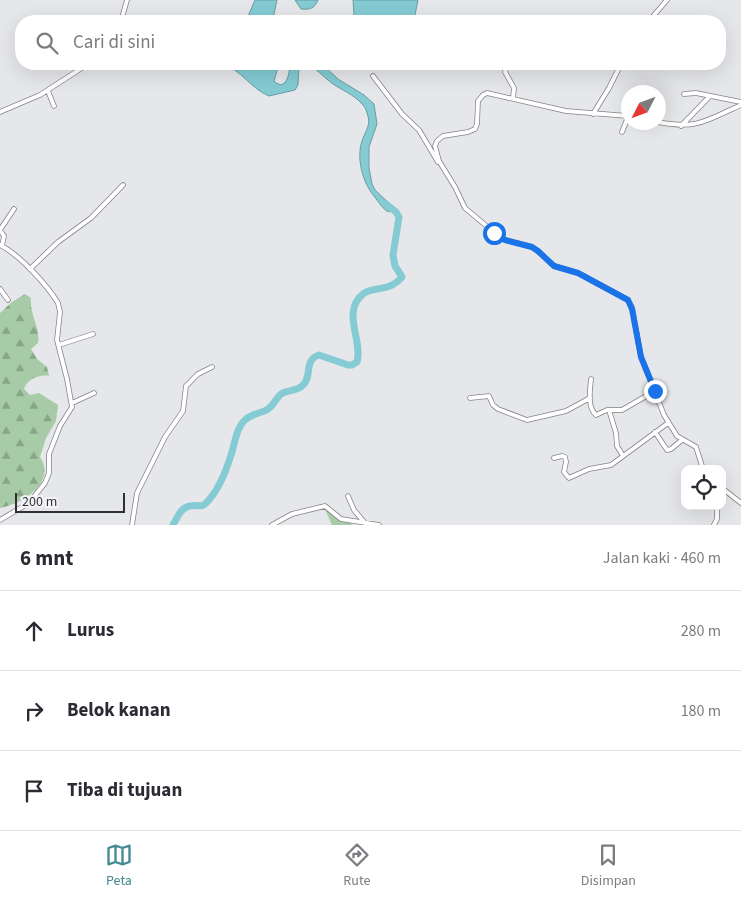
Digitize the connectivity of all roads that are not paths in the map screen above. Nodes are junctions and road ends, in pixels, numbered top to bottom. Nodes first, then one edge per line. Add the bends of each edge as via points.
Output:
1 (127, 0) edge
2 (667, 0) edge
3 (123, 15) edge
4 (654, 15) edge
5 (79, 70) edge
6 (506, 70) edge
7 (618, 70) edge
8 (374, 76) dead end
9 (48, 91) junction
10 (684, 94) dead end
11 (710, 96) junction
12 (513, 98) junction
13 (741, 104) edge
14 (54, 106) dead end
15 (0, 112) edge
16 (593, 114) junction
17 (621, 116) edge
18 (666, 123) edge
19 (681, 126) junction
20 (441, 165) junction
21 (123, 185) dead end
22 (14, 208) dead end
23 (1, 246) edge
24 (30, 269) junction
25 (0, 289) edge
26 (8, 300) dead end
27 (93, 334) dead end
28 (59, 345) junction
29 (212, 367) dead end
30 (591, 379) dead end
31 (655, 391) junction
32 (94, 393) dead end
33 (470, 398) dead end
34 (590, 398) junction
35 (72, 403) junction
36 (610, 410) junction
37 (668, 423) junction
38 (655, 432) junction
39 (682, 440) junction
40 (623, 456) junction
41 (554, 458) dead end
42 (702, 465) edge
43 (726, 491) edge
44 (348, 496) dead end
45 (741, 503) edge
46 (717, 510) edge
47 (0, 520) edge
48 (365, 523) junction
49 (132, 525) edge
50 (272, 525) edge
51 (379, 525) edge
52 (714, 525) edge

1 - 3 street
2 - 4 street
5 - 9 street
6 - 12 street via 514,88
7 - 16 street
8 - 20 street via 402,114 420,130
9 - 14 street
9 - 15 street
10 - 11 street via 694,92
11 - 13 street
11 - 19 street
12 - 16 street
12 - 20 street via 490,93 481,97 474,129 446,135 437,141
13 - 19 street via 708,120
16 - 17 street
18 - 19 street
20 - 31 street via 466,210 500,238 532,247 554,266 578,273 628,300 641,357
21 - 24 street via 91,218 58,242
22 - 23 street via 0,230 4,236
23 - 24 street
24 - 28 street via 58,303
25 - 26 street
27 - 28 street
28 - 35 street
29 - 49 street via 198,374 186,386 183,411 165,436 137,493
30 - 34 street
31 - 36 street via 622,410
31 - 37 street
32 - 35 street
33 - 34 street via 489,396 498,410 527,420 566,410
34 - 36 street via 595,415
35 - 47 street via 49,454 49,473 45,483 30,503
36 - 40 street via 616,446
37 - 38 street
37 - 39 street
38 - 39 street via 667,450
38 - 40 street
39 - 42 street via 696,447
40 - 41 street via 608,467 589,469 570,478 564,472 565,457
43 - 45 street
44 - 48 street
46 - 52 street via 718,519
48 - 50 street via 341,519 324,506 292,514
48 - 51 street

